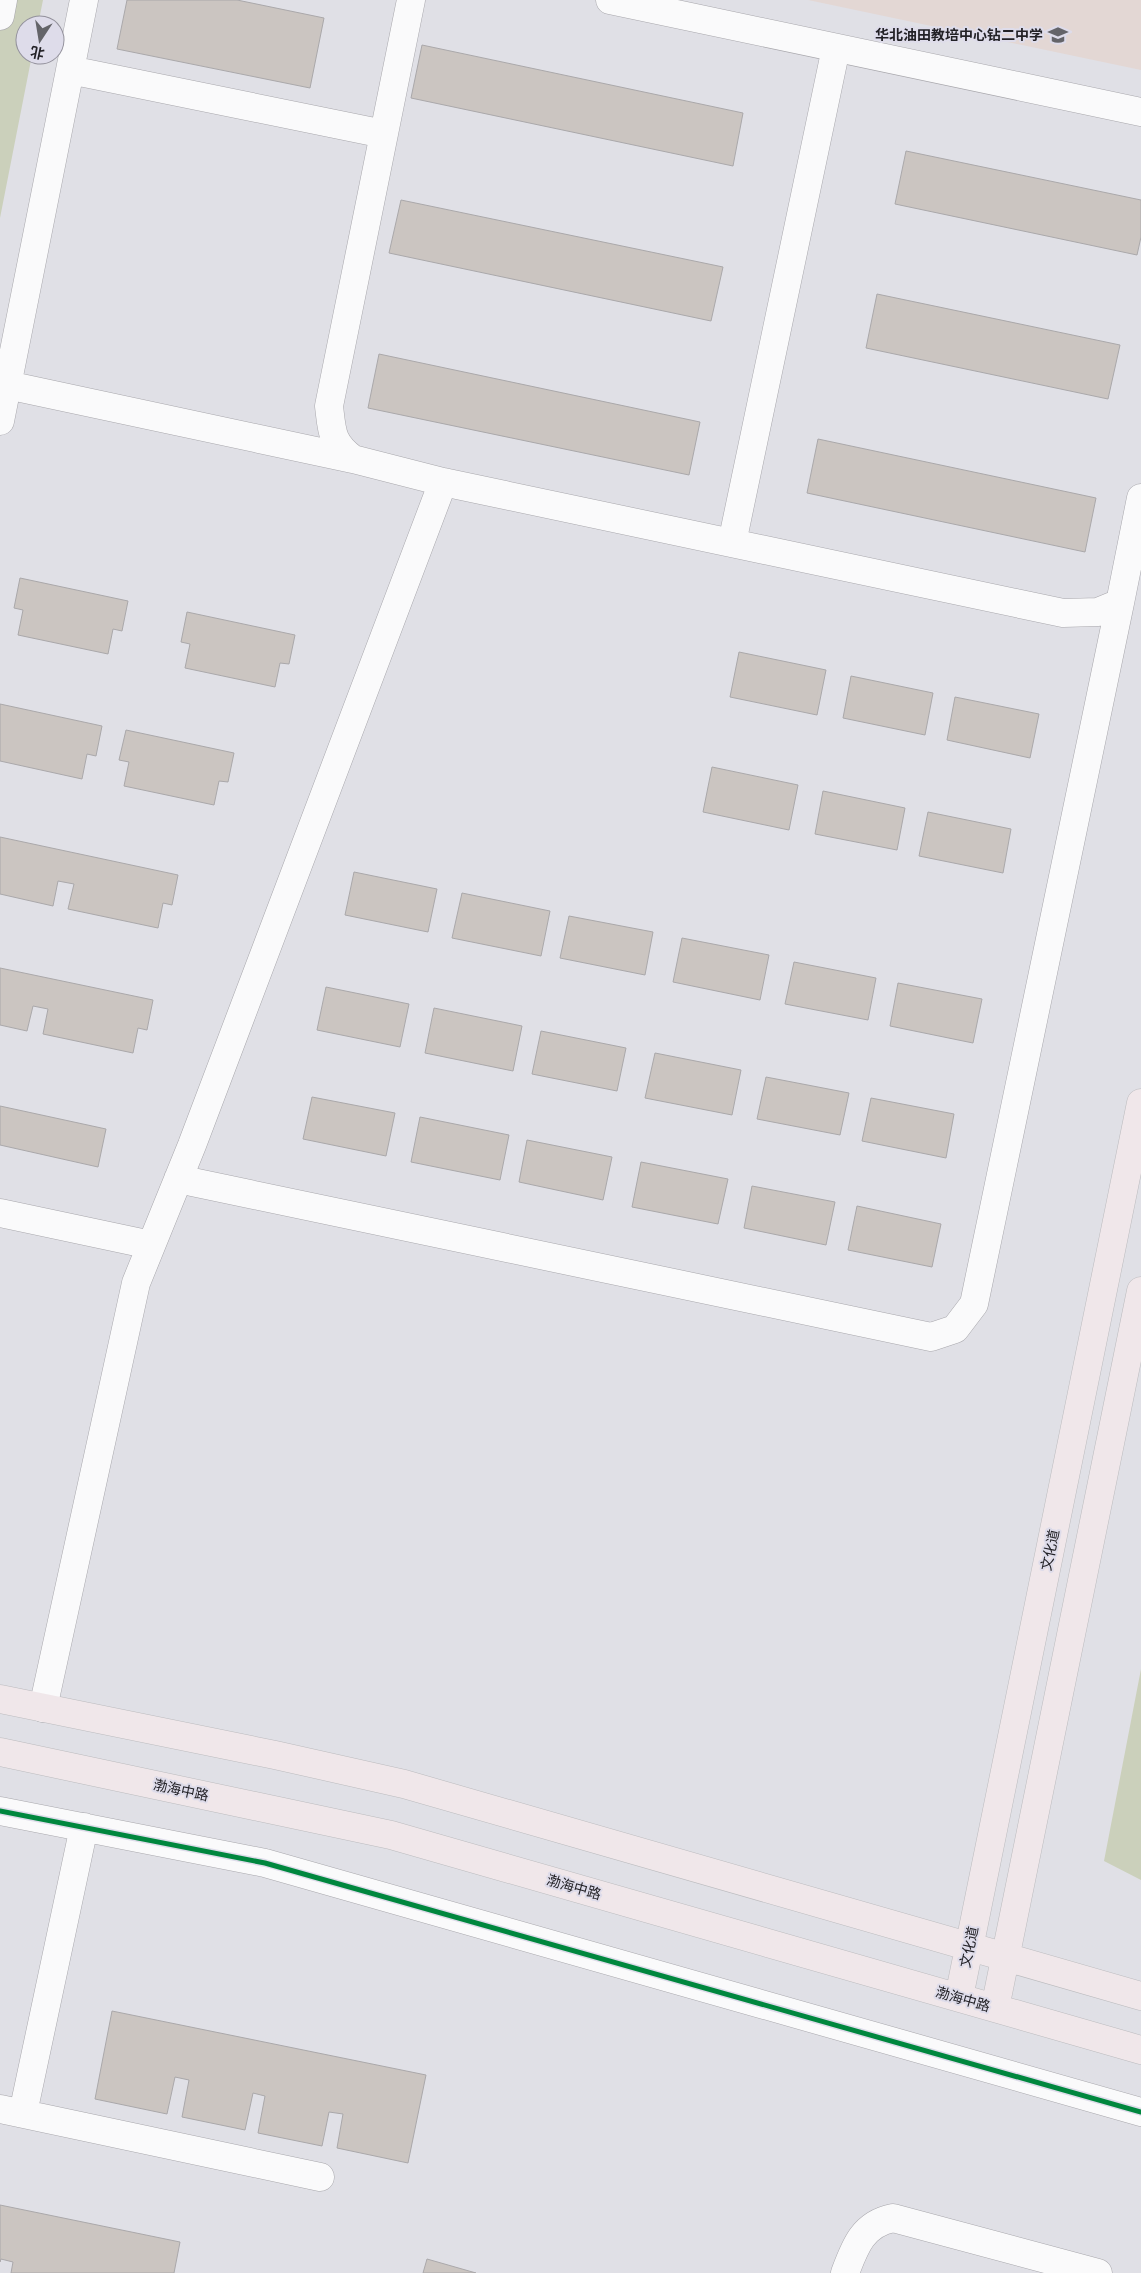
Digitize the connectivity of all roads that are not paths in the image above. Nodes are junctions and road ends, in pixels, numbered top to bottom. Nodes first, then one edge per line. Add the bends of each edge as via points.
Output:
1 (3, 0) edge
2 (84, 0) edge
3 (411, 0) edge
4 (610, 0) edge
5 (0, 16) edge
6 (836, 48) junction
7 (70, 70) junction
8 (1141, 112) edge
9 (384, 134) junction
10 (7, 385) junction
11 (0, 421) edge
12 (353, 459) junction
13 (443, 482) junction
14 (1141, 498) edge
15 (732, 543) junction
16 (1120, 603) junction
17 (1141, 1103) edge
18 (178, 1180) junction
19 (0, 1213) edge
20 (151, 1245) junction
21 (1141, 1291) edge
22 (0, 1699) edge
23 (43, 1708) junction
24 (0, 1752) edge
25 (0, 1810) edge
26 (84, 1827) junction
27 (969, 1946) junction
28 (1005, 1956) junction
29 (1141, 1996) edge
30 (959, 1997) junction
31 (995, 2008) junction
32 (1141, 2050) edge
33 (12, 2111) edge
34 (1141, 2112) edge
35 (320, 2177) dead end
36 (845, 2273) edge
37 (1098, 2273) edge

1 - 5 street
2 - 7 street
3 - 9 street
4 - 6 street
6 - 8 street
6 - 15 street
7 - 9 street
7 - 10 street
9 - 12 street via 329,406 333,438 340,450
10 - 11 street
10 - 12 street
12 - 13 street
13 - 15 street
13 - 18 street
14 - 16 street
15 - 16 street via 1064,612 1098,612
16 - 18 street via 974,1304 956,1329 931,1337
17 - 27 main road, 文化道
18 - 20 street
19 - 20 street
20 - 23 street via 136,1283
21 - 28 main road
22 - 23 main road
23 - 27 main road via 404,1784
24 - 30 main road, 渤海中路 via 391,1835
25 - 26 street
26 - 33 street
26 - 34 street via 265,1864 362,1889
27 - 28 main road
27 - 30 main road, 文化道
28 - 29 main road
28 - 31 main road
30 - 31 main road, 渤海中路
31 - 32 main road, 渤海中路
33 - 35 street
36 - 37 street via 855,2245 878,2221 893,2218

